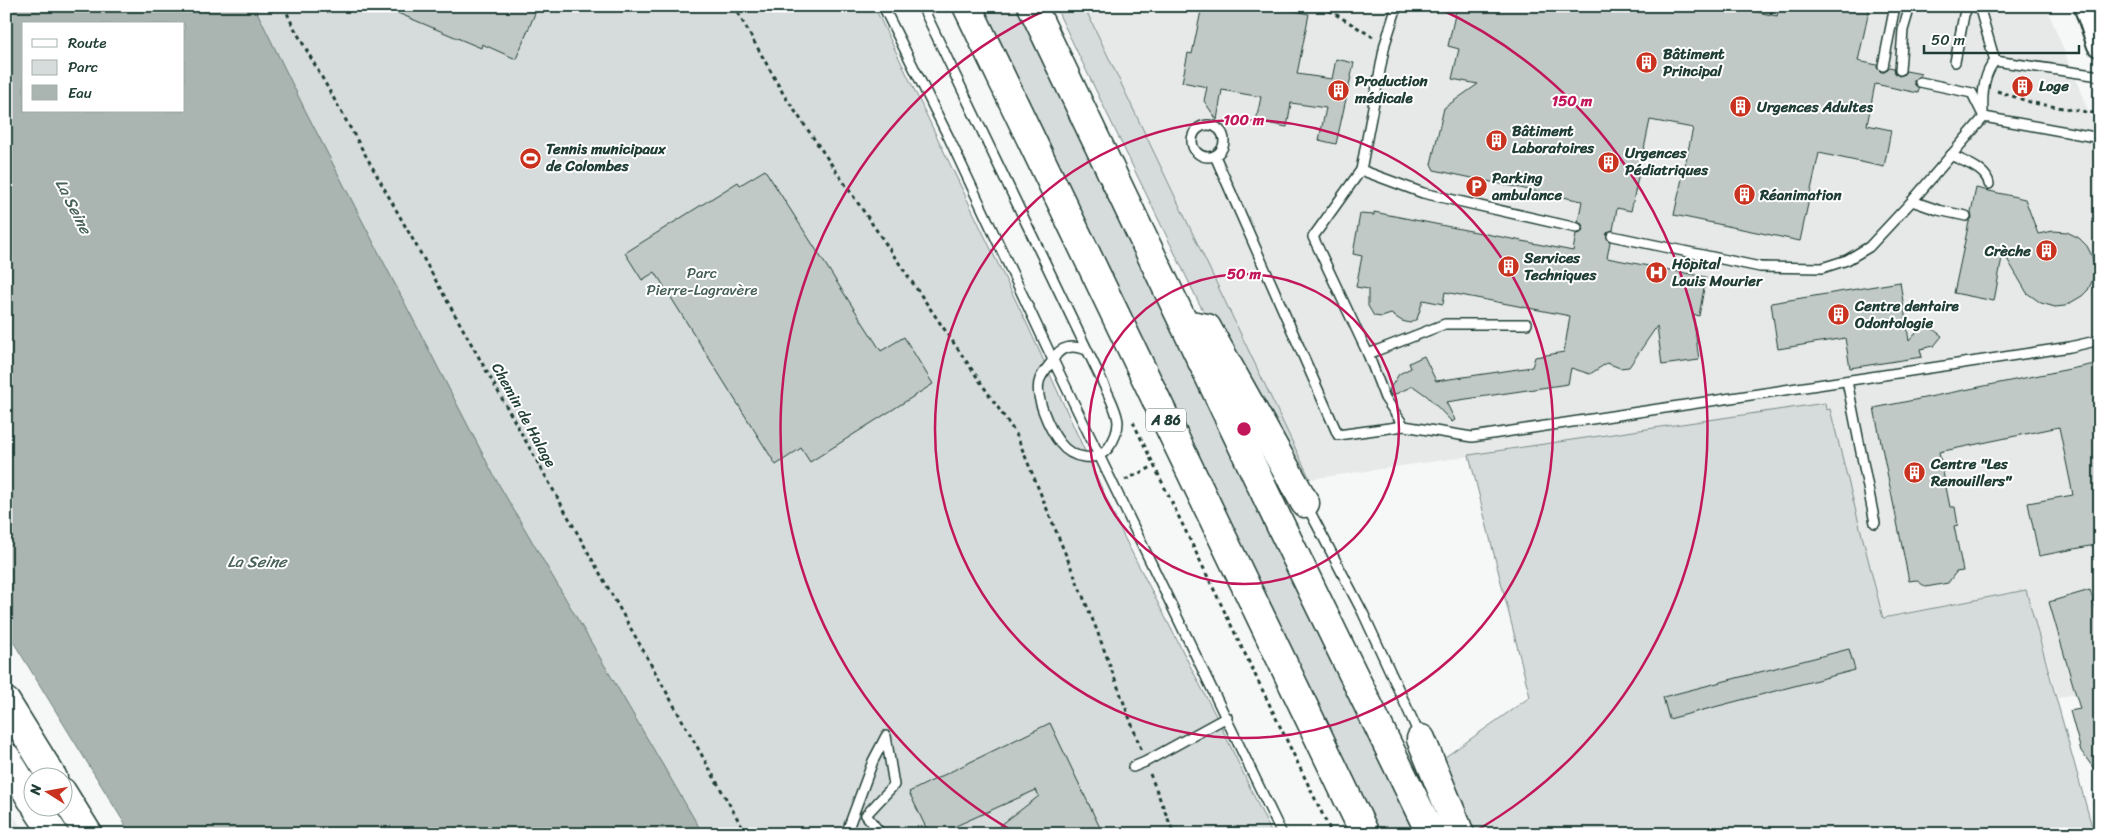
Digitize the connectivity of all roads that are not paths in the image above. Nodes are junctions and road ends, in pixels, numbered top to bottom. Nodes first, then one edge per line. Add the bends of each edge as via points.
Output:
1 (883, 6) edge
2 (922, 6) edge
3 (967, 6) edge
4 (1032, 6) edge
5 (1396, 6) edge
6 (1895, 6) edge
7 (1910, 6) edge
8 (1968, 6) edge
9 (1979, 6) edge
10 (2087, 6) edge
11 (2100, 44) edge
12 (1995, 61) junction
13 (1955, 62) dead end
14 (1883, 66) dead end
15 (1900, 70) dead end
16 (2100, 76) edge
17 (1920, 82) dead end
18 (1984, 117) junction
19 (2100, 138) edge
20 (1951, 155) junction
21 (1215, 156) dead end
22 (1360, 170) junction
23 (1990, 184) dead end
24 (1912, 201) junction
25 (1966, 216) dead end
26 (1577, 228) dead end
27 (1612, 236) dead end
28 (1185, 324) junction
29 (1527, 324) dead end
30 (2100, 340) edge
31 (1087, 350) junction
32 (1368, 354) junction
33 (1053, 360) junction
34 (1847, 381) junction
35 (1404, 426) junction
36 (1100, 456) junction
37 (1305, 503) joint
38 (1874, 523) dead end
39 (6, 702) edge
40 (1226, 717) junction
41 (1421, 739) joint
42 (6, 758) edge
43 (1133, 766) dead end
44 (47, 768) edge
45 (22, 784) edge
46 (72, 808) edge
47 (44, 818) edge
48 (54, 834) edge
49 (88, 834) edge
50 (846, 834) edge
51 (881, 834) edge
52 (1282, 834) edge
53 (1365, 834) edge
54 (1431, 834) edge
55 (1460, 834) edge

1 - 33 lane
2 - 31 lane
3 - 53 main road, A 86
4 - 28 main road
5 - 22 lane via 1385,44
6 - 14 lane
7 - 15 lane via 1903,30
8 - 13 lane
9 - 12 lane
10 - 11 street
12 - 16 lane
12 - 18 lane via 1989,68 1985,88
17 - 18 lane via 1972,94
18 - 19 lane
18 - 20 lane
20 - 23 lane via 1983,172
20 - 24 lane
21 - 35 lane via 1338,435
22 - 26 lane via 1423,193
22 - 32 lane via 1313,237
24 - 25 lane
24 - 27 lane via 1869,247 1847,260 1822,268 1760,267
28 - 37 main road via 1207,328
28 - 54 main road
29 - 32 lane via 1445,324
30 - 34 lane
31 - 33 lane via 1066,347
31 - 36 lane via 1118,420 1113,441
32 - 35 lane via 1384,398
33 - 36 lane
33 - 36 lane via 1040,380 1040,407 1060,444 1088,458
34 - 35 lane via 1472,437
34 - 38 lane
36 - 40 lane
37 - 41 lane via 1363,614
39 - 44 main road
40 - 43 lane via 1146,762
40 - 52 lane
41 - 55 main road
42 - 45 main road
46 - 49 main road
47 - 48 main road
50 - 51 lane via 872,761 886,736 894,784 866,815

